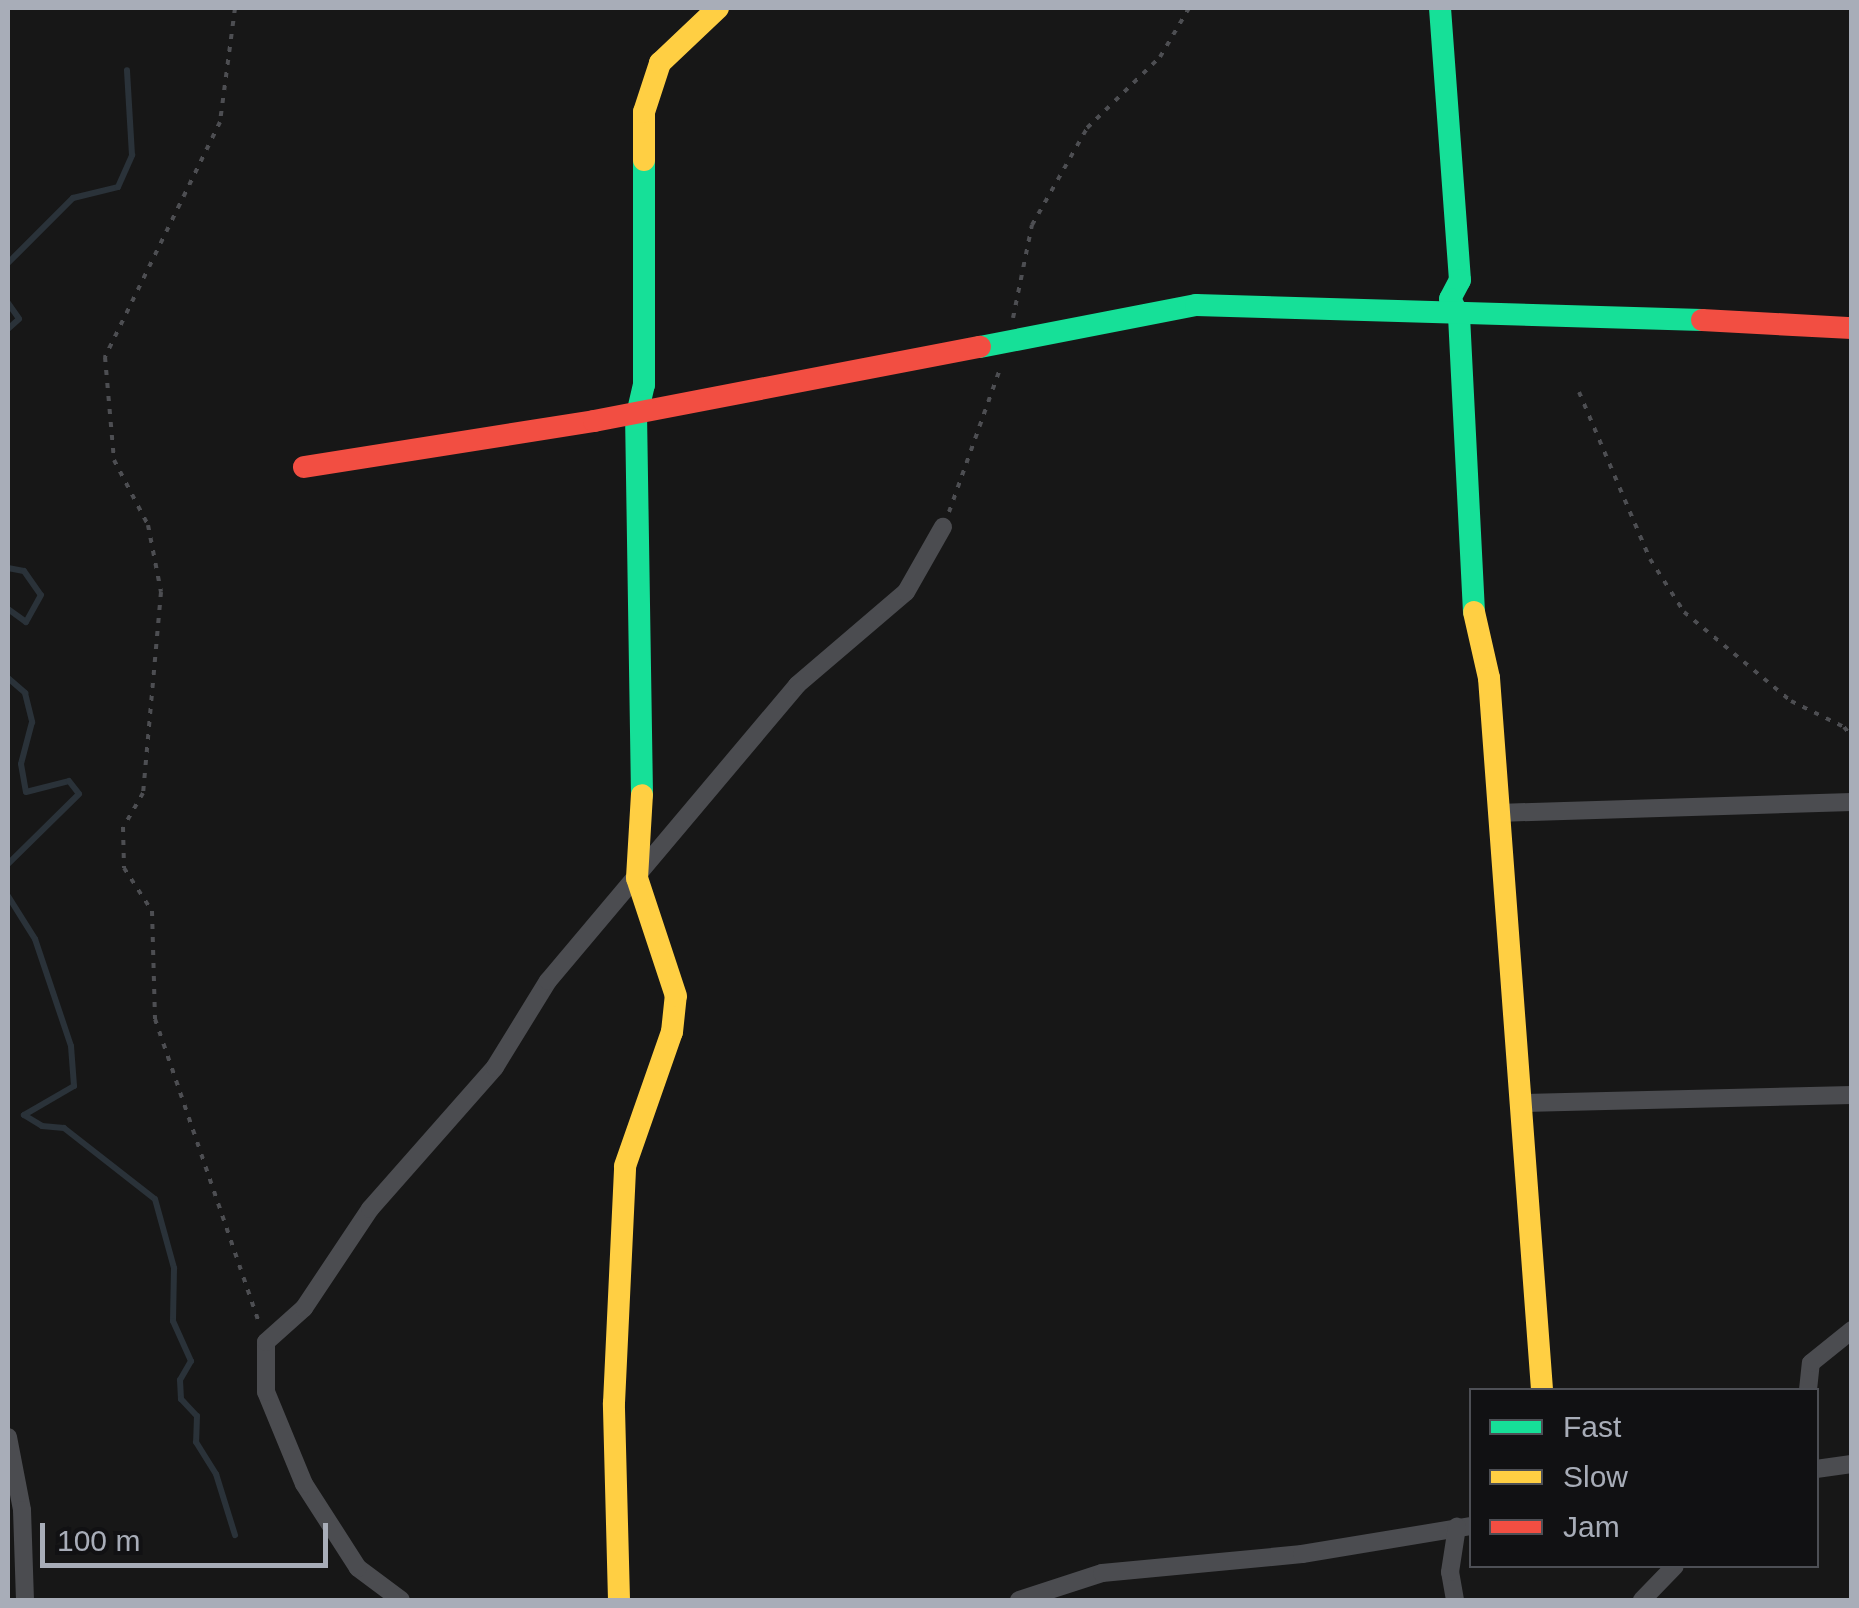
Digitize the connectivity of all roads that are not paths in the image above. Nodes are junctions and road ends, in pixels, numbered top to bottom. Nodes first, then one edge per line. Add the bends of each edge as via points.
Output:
1 (718, 8) edge
2 (1440, 8) edge
3 (1454, 308) junction
4 (1852, 328) edge
5 (638, 411) junction
6 (304, 467) dead end
7 (943, 527) road end
8 (1852, 802) edge
9 (1498, 813) junction
10 (637, 878) junction
11 (1852, 1095) edge
12 (1522, 1103) junction
13 (1852, 1330) edge
14 (1542, 1388) edge
15 (1808, 1388) edge
16 (8, 1437) edge
17 (1852, 1464) edge
18 (1819, 1469) edge
19 (12, 1471) edge
20 (1464, 1527) edge
21 (1673, 1568) edge
22 (24, 1600) edge
23 (401, 1600) edge
24 (618, 1600) edge
25 (1019, 1600) edge
26 (1455, 1600) edge
27 (1642, 1600) edge

1 - 5 street via 660,63 644,112 644,385
2 - 3 street via 1460,280 1450,298
3 - 4 street
3 - 5 street via 1196,304
3 - 9 street via 1473,522 1474,620 1488,678
5 - 6 street
5 - 10 street via 644,759
7 - 10 street via 906,592 797,685
8 - 9 street
9 - 12 street
10 - 23 street via 548,981 494,1067 370,1209 304,1308 266,1342 266,1392 304,1484 358,1568
10 - 24 street via 676,996 672,1032 625,1166 614,1403
11 - 12 street
12 - 14 street
13 - 15 street via 1812,1364
16 - 19 street
17 - 18 street
19 - 22 street
20 - 25 street via 1302,1554 1102,1573
20 - 26 street via 1450,1572
21 - 27 street

